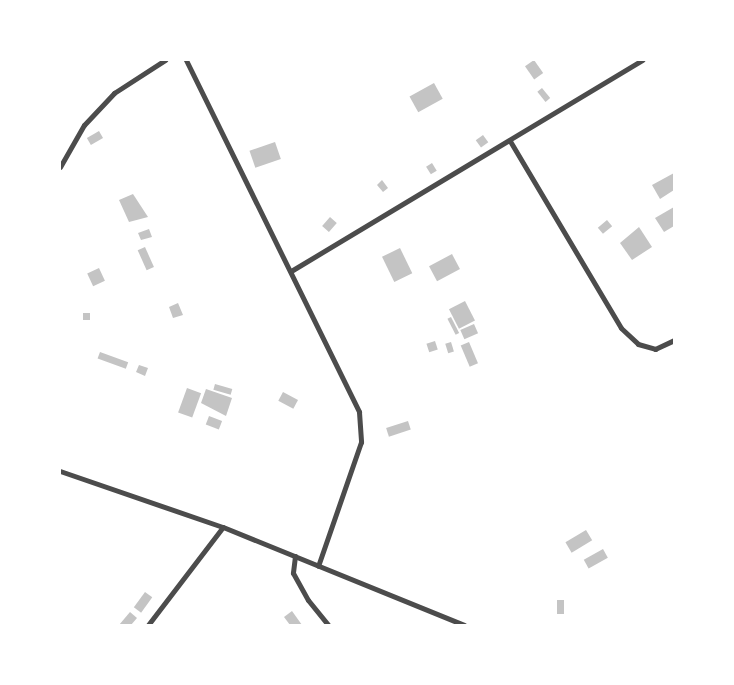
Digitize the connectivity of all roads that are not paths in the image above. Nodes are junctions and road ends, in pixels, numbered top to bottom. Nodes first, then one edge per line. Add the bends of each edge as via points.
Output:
1 (165, 60) edge
2 (186, 60) edge
3 (642, 60) edge
4 (510, 141) junction
5 (60, 167) edge
6 (291, 270) junction
7 (674, 340) edge
8 (60, 471) edge
9 (223, 527) junction
10 (296, 556) junction
11 (318, 566) junction
12 (148, 625) edge
13 (328, 625) edge
14 (464, 625) edge

1 - 5 street via 114,93 84,125
2 - 6 street
3 - 4 street
4 - 6 street
4 - 7 street via 621,328 638,344 655,348
6 - 11 street via 359,412 362,442
8 - 9 street
9 - 10 street
9 - 12 street
10 - 11 street
10 - 13 street via 293,573
11 - 14 street

